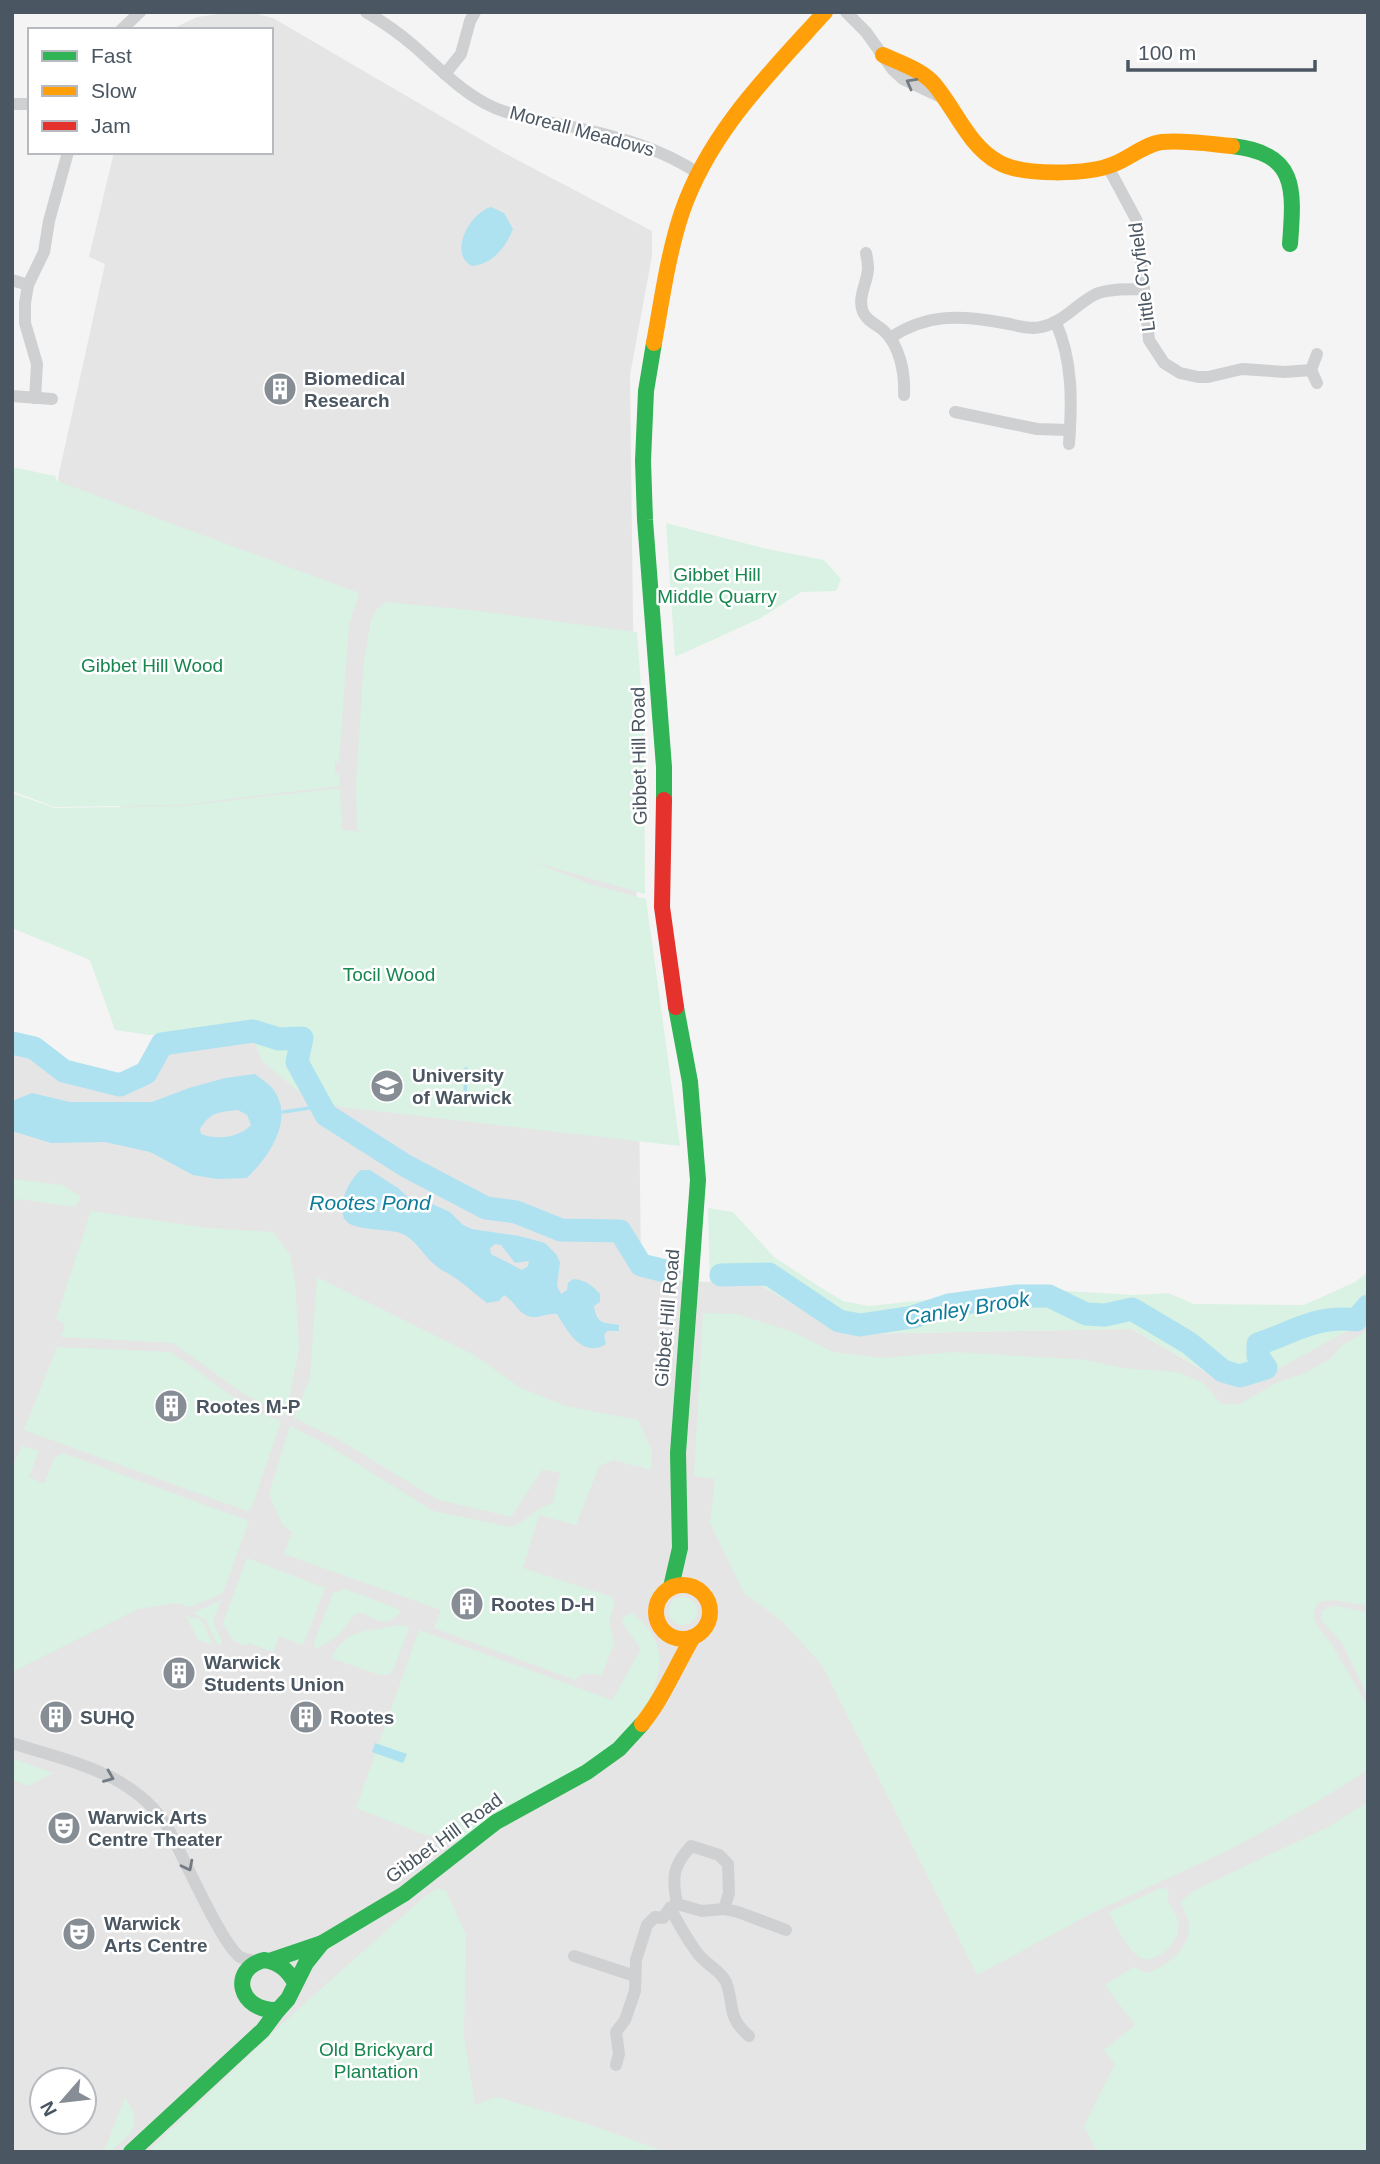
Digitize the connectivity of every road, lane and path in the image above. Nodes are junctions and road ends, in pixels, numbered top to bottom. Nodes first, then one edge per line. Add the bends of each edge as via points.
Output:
1 (140, 12) edge
2 (366, 12) edge
3 (475, 12) edge
4 (825, 12) edge
5 (846, 12) edge
6 (123, 28) edge
7 (883, 55) joint
8 (445, 74) junction
9 (67, 154) edge
10 (1108, 167) junction
11 (698, 173) junction
12 (1290, 244) dead end
13 (866, 253) dead end
14 (12, 280) edge
15 (28, 285) junction
16 (1144, 289) junction
17 (1056, 323) junction
18 (890, 338) junction
19 (1317, 354) dead end
20 (1311, 370) junction
21 (1317, 383) dead end
22 (12, 396) edge
23 (904, 396) dead end
24 (35, 398) junction
25 (52, 399) dead end
26 (955, 412) dead end
27 (1070, 430) junction
28 (1069, 444) dead end
29 (680, 1548) junction
30 (671, 1587) junction
31 (696, 1588) junction
32 (665, 1631) junction
33 (694, 1637) junction
34 (671, 1673) junction
35 (12, 1743) edge
36 (673, 1906) junction
37 (724, 1909) junction
38 (786, 1930) dead end
39 (322, 1943) junction
40 (574, 1956) dead end
41 (268, 1961) junction
42 (635, 1976) junction
43 (295, 1983) junction
44 (251, 2004) junction
45 (278, 2010) junction
46 (749, 2036) dead end
47 (243, 2049) junction
48 (615, 2065) dead end
49 (131, 2152) edge

1 - 6 street
2 - 8 street, Moreall Meadows
3 - 8 street via 461,54
4 - 11 street, Gibbet Hill Road via 744,102
5 - 7 street
7 - 10 street via 924,75 974,141 1002,165 1028,173
8 - 11 street, Moreall Meadows via 494,107 644,145
9 - 15 street via 44,252
10 - 12 street via 1164,142 1269,153 1283,166 1291,183
10 - 16 street, Little Cryfield via 1138,221
11 - 29 street, Gibbet Hill Road via 682,212 659,310 646,391 643,461 663,756 662,907 690,1082 698,1180 678,1453
13 - 18 street via 868,270 861,308
14 - 15 street
15 - 24 street via 24,313 37,364
16 - 17 street via 1095,295
16 - 20 street, Little Cryfield via 1152,348 1180,373 1208,377 1242,369
17 - 18 street via 1031,328 954,317 911,324
17 - 27 street via 1069,367
18 - 23 street via 904,376
19 - 20 street
20 - 21 street
22 - 24 street
24 - 25 street
26 - 27 street via 1037,429
27 - 28 street
29 - 30 street, Gibbet Hill Road
29 - 31 street, Gibbet Hill Road
30 - 31 street
30 - 32 street via 657,1607
31 - 33 street via 710,1607 706,1627
32 - 33 street via 678,1638
32 - 34 street
33 - 34 street, Gibbet Hill Road
34 - 39 street, Gibbet Hill Road via 644,1722 620,1749 496,1822 404,1894
35 -> 41 street via 118,1780 140,1794 167,1826 233,1951 246,1959
36 - 37 street
36 - 37 street via 676,1867 691,1846 719,1854 728,1864 729,1893
36 - 42 street via 663,1918 655,1917 647,1925
36 - 46 street via 702,1958 725,1980 732,2014
37 - 38 street
39 - 41 street, Gibbet Hill Road
39 - 43 street, Gibbet Hill Road
40 - 42 street
41 - 43 street via 287,1969
41 - 44 street via 255,1964 245,1974 245,1993
42 - 48 street via 635,1991 616,2032 619,2054
43 - 45 street
44 - 45 street via 263,2011
44 - 47 street
45 - 47 street
47 - 49 street

